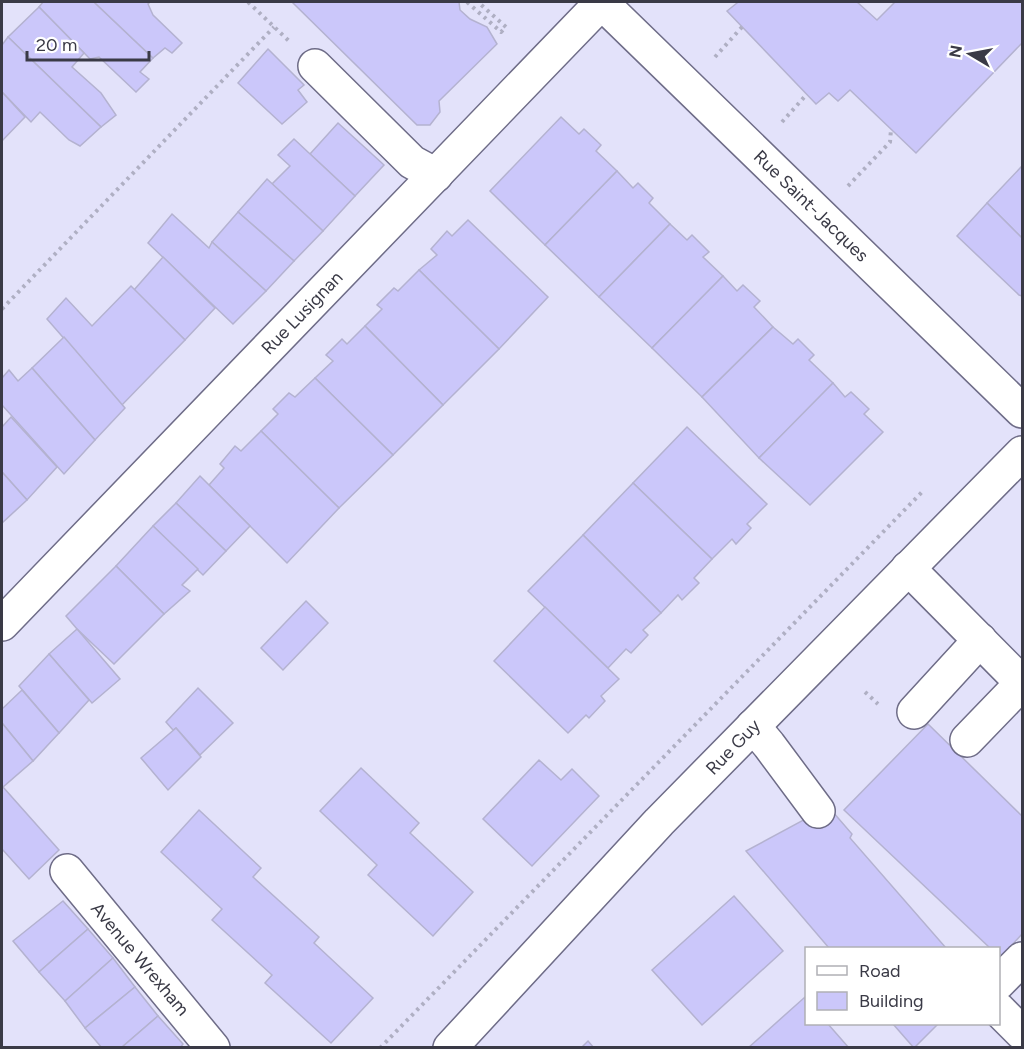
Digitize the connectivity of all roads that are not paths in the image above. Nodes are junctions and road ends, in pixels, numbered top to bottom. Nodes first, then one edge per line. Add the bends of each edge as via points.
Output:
1 (601, 2) edge
2 (315, 66) road end
3 (436, 175) junction
4 (1023, 411) edge
5 (1023, 453) edge
6 (908, 568) junction
7 (2, 624) edge
8 (980, 640) junction
9 (1023, 683) edge
10 (914, 712) dead end
11 (753, 726) junction
12 (967, 740) dead end
13 (818, 811) dead end
14 (67, 871) dead end
15 (1023, 959) edge
16 (1000, 982) edge
17 (1000, 1010) edge
18 (1023, 1033) edge
19 (213, 1047) edge
20 (450, 1047) edge

1 - 3 main road, Rue Lusignan
1 - 4 main road, Rue Saint-Jacques
2 - 3 main road via 412,162
3 - 7 main road, Rue Lusignan
5 - 6 main road, Rue Guy
6 - 8 main road
6 - 11 main road, Rue Guy
8 - 9 main road
8 - 10 main road
9 - 12 main road
11 - 13 main road
11 - 20 main road, Rue Guy
14 - 19 main road, Avenue Wrexham
15 - 16 main road
17 - 18 main road

